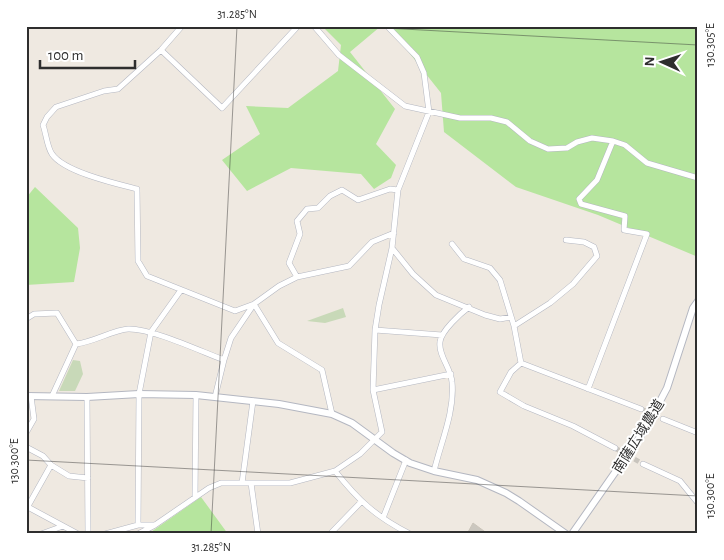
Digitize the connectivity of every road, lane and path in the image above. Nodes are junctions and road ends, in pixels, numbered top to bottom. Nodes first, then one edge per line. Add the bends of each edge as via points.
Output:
1 (182, 26) edge
2 (298, 26) edge
3 (314, 26) edge
4 (387, 26) edge
5 (161, 50) junction
6 (429, 112) junction
7 (612, 141) junction
8 (698, 178) edge
9 (398, 190) junction
10 (394, 233) junction
11 (566, 240) dead end
12 (452, 244) dead end
13 (392, 248) junction
14 (297, 277) junction
15 (181, 290) junction
16 (698, 301) edge
17 (254, 304) junction
18 (469, 307) junction
19 (511, 317) junction
20 (26, 319) edge
21 (514, 326) junction
22 (375, 330) junction
23 (151, 332) junction
24 (442, 335) junction
25 (76, 344) junction
26 (224, 360) junction
27 (521, 363) junction
28 (451, 374) junction
29 (588, 389) junction
30 (373, 390) junction
31 (139, 394) junction
32 (196, 395) junction
33 (28, 396) edge
34 (52, 396) junction
35 (87, 397) junction
36 (215, 397) junction
37 (253, 401) junction
38 (642, 409) tunnel mouth
39 (332, 414) junction
40 (663, 419) tunnel mouth
41 (698, 433) edge
42 (26, 434) edge
43 (376, 440) junction
44 (26, 447) edge
45 (615, 448) tunnel mouth
46 (406, 460) junction
47 (642, 464) tunnel mouth
48 (51, 465) junction
49 (434, 471) junction
50 (335, 472) junction
51 (88, 478) junction
52 (251, 482) junction
53 (242, 483) junction
54 (195, 497) junction
55 (361, 502) junction
56 (698, 503) edge
57 (27, 506) edge
58 (383, 518) junction
59 (138, 525) junction
60 (155, 525) junction
61 (63, 526) junction
62 (400, 528) junction
63 (42, 534) edge
64 (78, 534) edge
65 (88, 534) edge
66 (105, 534) edge
67 (138, 534) edge
68 (258, 534) edge
69 (330, 534) edge
70 (395, 534) edge
71 (410, 534) edge
72 (566, 534) edge
73 (572, 534) edge

1 - 5 street
2 - 5 street via 222,108
3 - 6 street via 339,55 385,92 405,106
4 - 6 street via 417,57 424,73
5 - 15 street via 118,88 56,106 43,124 52,154 68,166 137,189 138,262 147,276
6 - 7 street via 507,122 530,141 548,149 567,148 592,138
6 - 9 street
7 - 8 street via 625,145 647,163
7 - 29 street via 597,180 579,199 581,204 625,216 624,230 646,234
9 - 10 street
9 - 14 street via 390,189 358,200 342,190 318,208 307,209 297,221 300,234 289,263
10 - 13 street
10 - 14 street via 372,242 349,266
11 - 21 street via 594,247 597,256 557,297
12 - 19 street via 464,259 490,268 500,280
13 - 18 street via 436,295
13 - 22 street
14 - 17 street
15 - 17 street via 235,311
15 - 23 street
16 - 73 street, 南薩広域農道 via 667,388 646,428
17 - 26 street via 231,338
17 - 39 street via 278,343 322,370
18 - 19 street via 500,319
18 - 24 street
19 - 21 street
20 - 25 street via 34,314 56,312
21 - 27 street
22 - 24 street
22 - 30 street
23 - 25 street via 128,329
23 - 26 street
23 - 31 street
24 - 28 street via 442,353
25 - 34 street
26 - 36 street
27 - 29 street
27 - 45 street via 511,372 500,392
28 - 30 street
28 - 49 street via 452,401
29 - 38 street
30 - 43 street via 382,432
31 - 32 street
31 - 35 street
31 - 59 street
32 - 36 street
32 - 54 street
33 - 34 street
33 - 42 street via 34,419
34 - 35 street
35 - 51 street
36 - 37 street
37 - 39 street
37 - 53 street
39 - 43 street
40 - 41 street
43 - 46 street
43 - 50 street
44 - 48 street via 43,456
46 - 49 street
46 - 58 street
47 - 56 street via 680,480
48 - 51 street via 69,476
48 - 57 street
49 - 72 street via 477,480 506,493
50 - 52 street via 290,482
50 - 55 street
51 - 65 street
52 - 53 street
52 - 68 street
53 - 54 street via 221,483
54 - 60 street
55 - 58 street
55 - 69 street
57 - 61 street
58 - 62 street
59 - 60 street
59 - 66 street
60 - 67 street
61 - 63 street
61 - 64 street
62 - 70 street
62 - 71 street

